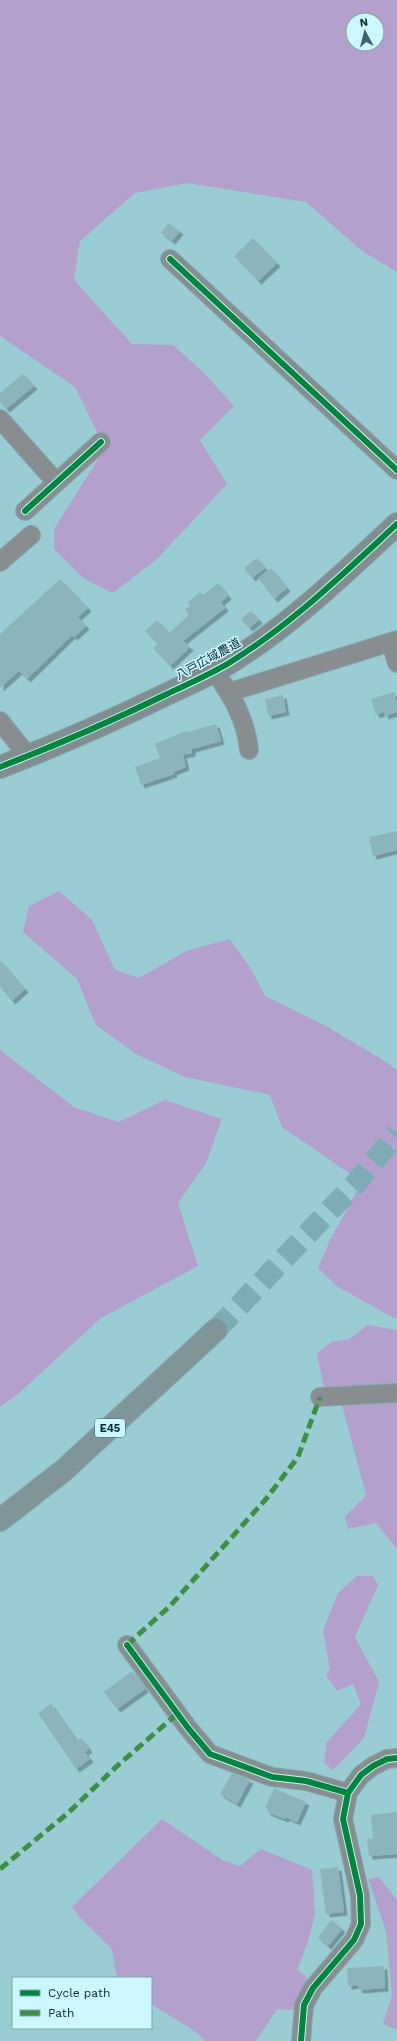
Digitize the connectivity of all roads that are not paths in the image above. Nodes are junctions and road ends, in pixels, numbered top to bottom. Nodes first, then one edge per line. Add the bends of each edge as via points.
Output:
1 (170, 258) dead end
2 (0, 419) edge
3 (101, 442) dead end
4 (397, 470) edge
5 (56, 482) junction
6 (25, 511) dead end
7 (397, 524) edge
8 (31, 535) dead end
9 (3, 553) edge
10 (394, 641) edge
11 (397, 663) edge
12 (214, 671) junction
13 (230, 692) junction
14 (0, 721) edge
15 (249, 750) dead end
16 (28, 756) junction
17 (0, 767) edge
18 (216, 1330) tunnel mouth
19 (397, 1393) edge
20 (320, 1397) dead end
21 (0, 1520) edge
22 (127, 1645) dead end
23 (397, 1758) edge
24 (348, 1793) junction
25 (301, 2041) edge

1 - 4 street
2 - 5 street
3 - 5 street
5 - 6 street
7 - 12 street, 八戸広域農道 via 274,632
8 - 9 street
10 - 11 street
10 - 13 street
12 - 13 street
12 - 16 street, 八戸広域農道 via 139,708
13 - 15 street via 240,714
14 - 16 street
16 - 17 street, 八戸広域農道
18 - 21 highway, E45 via 63,1471
19 - 20 street
22 - 24 street via 210,1754 272,1777 306,1781
23 - 24 street via 387,1759 373,1766 361,1775
24 - 25 street via 343,1819 360,1895 361,1924 354,1940 313,1988 304,2005

